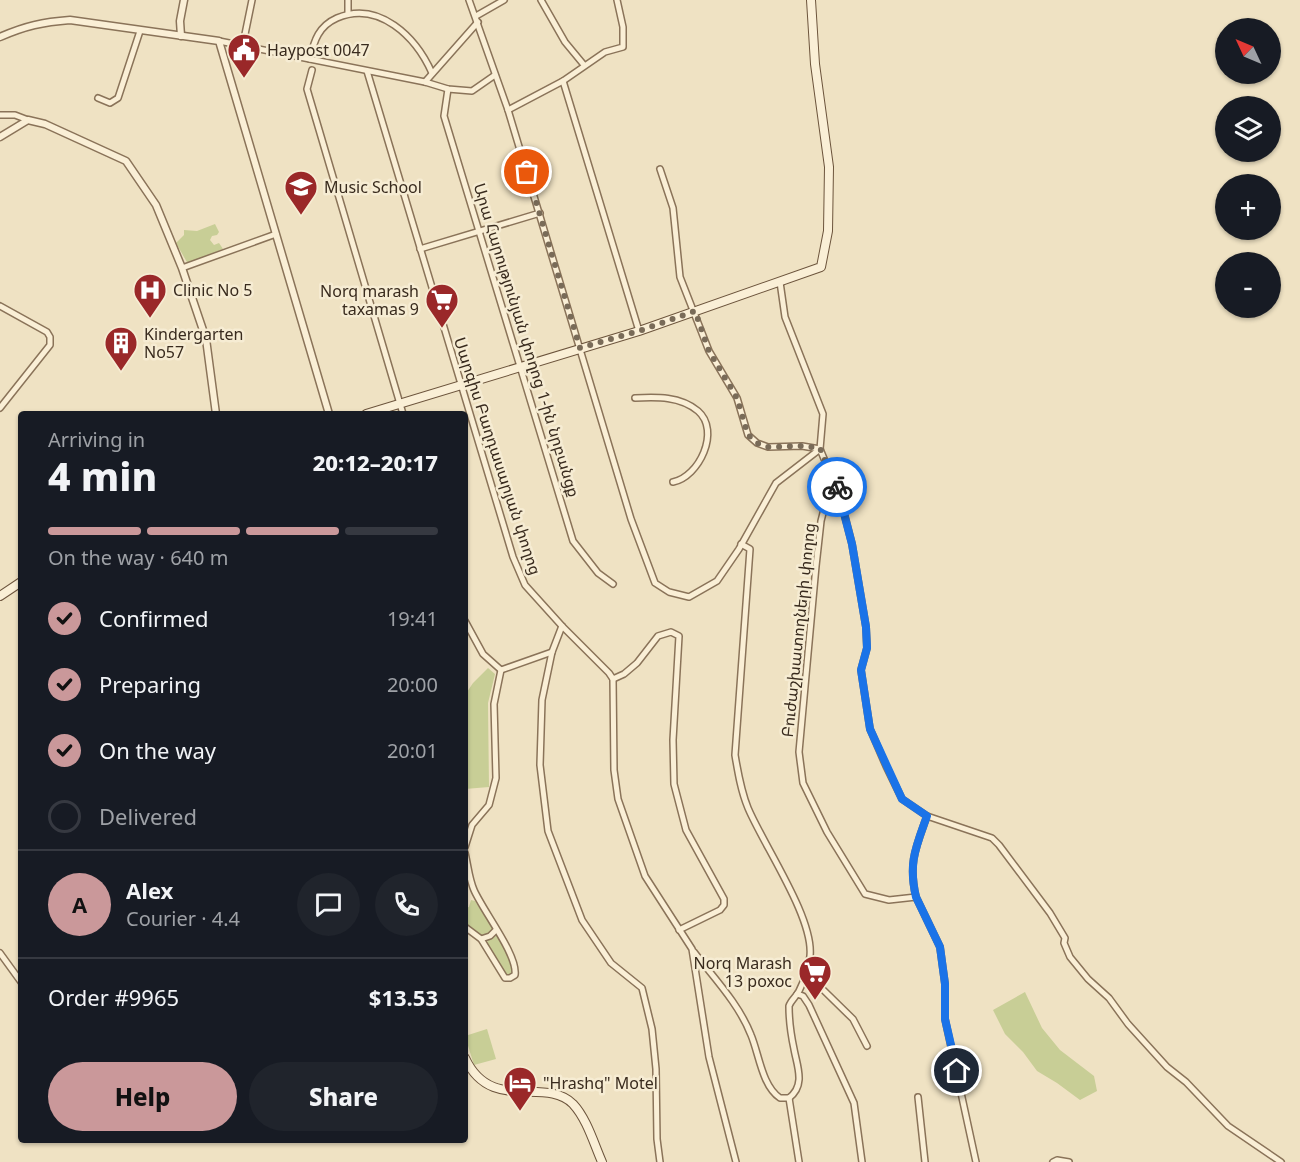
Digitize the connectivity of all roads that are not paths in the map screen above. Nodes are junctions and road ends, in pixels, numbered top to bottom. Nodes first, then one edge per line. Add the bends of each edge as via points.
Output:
1 (184, 0) edge
2 (252, 0) edge
3 (348, 0) edge
4 (469, 0) edge
5 (504, 0) edge
6 (541, 0) edge
7 (617, 0) edge
8 (811, 0) edge
9 (348, 13) junction
10 (477, 19) junction
11 (140, 31) junction
12 (180, 36) junction
13 (0, 37) edge
14 (219, 41) junction
15 (243, 44) junction
16 (310, 59) junction
17 (584, 65) junction
18 (312, 70) dead end
19 (367, 71) junction
20 (432, 73) junction
21 (495, 75) junction
22 (563, 81) junction
23 (425, 82) junction
24 (448, 89) junction
25 (98, 98) dead end
26 (508, 110) junction
27 (0, 115) edge
28 (28, 120) junction
29 (0, 137) edge
30 (660, 169) dead end
31 (540, 213) junction
32 (479, 232) junction
33 (276, 234) junction
34 (420, 249) junction
35 (182, 268) junction
36 (780, 282) junction
37 (0, 306) edge
38 (695, 311) junction
39 (639, 331) junction
40 (580, 348) junction
41 (521, 367) junction
42 (460, 386) junction
43 (635, 398) dead end
44 (2, 400) edge
45 (400, 404) junction
46 (0, 408) edge
47 (216, 411) edge
48 (329, 411) edge
49 (376, 411) edge
50 (402, 411) edge
51 (468, 411) edge
52 (468, 412) edge
53 (820, 448) junction
54 (832, 478) junction
55 (672, 482) dead end
56 (741, 544) junction
57 (18, 584) edge
58 (614, 584) dead end
59 (0, 596) edge
60 (468, 626) edge
61 (561, 626) junction
62 (552, 652) junction
63 (501, 670) junction
64 (613, 679) junction
65 (927, 816) junction
66 (468, 838) edge
67 (468, 868) edge
68 (916, 897) junction
69 (468, 929) edge
70 (496, 930) junction
71 (679, 930) junction
72 (480, 939) junction
73 (692, 950) junction
74 (0, 953) edge
75 (806, 973) junction
76 (18, 978) edge
77 (797, 994) junction
78 (867, 1046) dead end
79 (468, 1062) edge
80 (918, 1097) dead end
81 (789, 1098) junction
82 (602, 1162) edge
83 (660, 1162) edge
84 (736, 1162) edge
85 (799, 1162) edge
86 (862, 1162) edge
87 (925, 1162) edge
88 (976, 1162) edge
89 (1053, 1162) edge
90 (1069, 1162) edge
91 (1281, 1162) edge

1 - 12 street
2 - 15 street
3 - 9 street
4 - 10 street
5 - 10 street
6 - 17 street via 565,42
7 - 17 street via 623,47 605,52
8 - 36 main road via 829,167 828,231 821,267
9 - 16 street via 321,30
9 - 20 street via 370,12 384,18 417,46
10 - 20 street
10 - 21 street
11 - 12 street
11 - 13 street via 70,20 25,26
11 - 25 street via 118,98 110,103
12 - 14 street
14 - 15 street
14 - 33 street
15 - 16 street
16 - 19 street
17 - 22 street
18 - 45 street via 308,89
19 - 23 street
19 - 34 street, Սարգիս Բաղդասարյան փողոց
20 - 23 street
21 - 24 street via 472,91
21 - 26 street
22 - 26 street
22 - 39 street
23 - 24 street
24 - 32 street, Արա Հարությունյան փողոց 1-ին նրբանցք via 444,116
26 - 31 street
27 - 28 street
28 - 29 street
28 - 35 street via 126,161 156,205
30 - 38 street via 673,208 680,277
31 - 32 street
31 - 40 street
32 - 34 street
32 - 41 street, Արա Հարությունյան փողոց 1-ին նրբանցք
33 - 35 street
33 - 48 street
34 - 42 street, Սարգիս Բաղդասարյան փողոց
35 - 47 street via 206,339
36 - 38 main road
36 - 53 street via 785,317 823,414
37 - 44 street via 50,337 50,345
38 - 39 main road
38 - 53 street via 709,351 737,398 748,435 768,447
39 - 40 main road
40 - 41 main road
40 - 56 street via 624,497 656,583 669,592 689,597 717,581
41 - 42 main road
41 - 58 street, Արա Հարությունյան փողոց 1-ին նրբանցք via 573,541 598,573
42 - 45 main road
42 - 51 street, Սարգիս Բաղդասարյան փողոց
43 - 55 street via 673,399 692,407 705,419 707,438 699,460 689,474
44 - 46 street
45 - 49 main road
45 - 50 street
52 - 61 street, Սարգիս Բաղդասարյան փողոց via 525,585
53 - 54 street
53 - 56 street via 776,483
54 - 65 street via 852,544 866,627 867,648 861,670 870,729 902,799
54 - 68 street, Բուժաշխատողների փողոց via 821,521 816,566 799,752 803,783 865,894 889,900
56 - 75 street via 750,549 736,764 748,808 810,935
57 - 59 main road
60 - 63 street via 483,654
61 - 62 street
61 - 64 street, Սարգիս Բաղդասարյան փողոց
62 - 63 street
62 - 83 street via 542,700 540,765 548,831 582,920 611,963 642,988 652,1029
63 - 66 street via 494,704 496,778 489,805 472,825
64 - 71 street via 618,799 645,876
64 - 71 street via 637,663 658,636 675,632 679,638 674,784 686,830 724,899 720,910
65 - 68 street via 912,857
65 - 91 street via 992,838 1050,913 1065,938 1070,957 1088,980 1228,1126
67 - 70 street via 472,887
68 - 88 street via 940,947 945,1019
69 - 72 street
70 - 72 street
70 - 72 street via 511,953 516,971 512,977 504,976
71 - 73 street
73 - 81 street via 741,1014 771,1090 780,1098
73 - 84 street via 709,1057
74 - 76 street
75 - 77 street
75 - 78 street via 853,1019
77 - 81 street via 789,1009 799,1079
77 - 86 street via 810,1005 854,1103
79 - 82 main road via 494,1088 557,1095 573,1104
80 - 87 street
81 - 85 street
89 - 90 street

